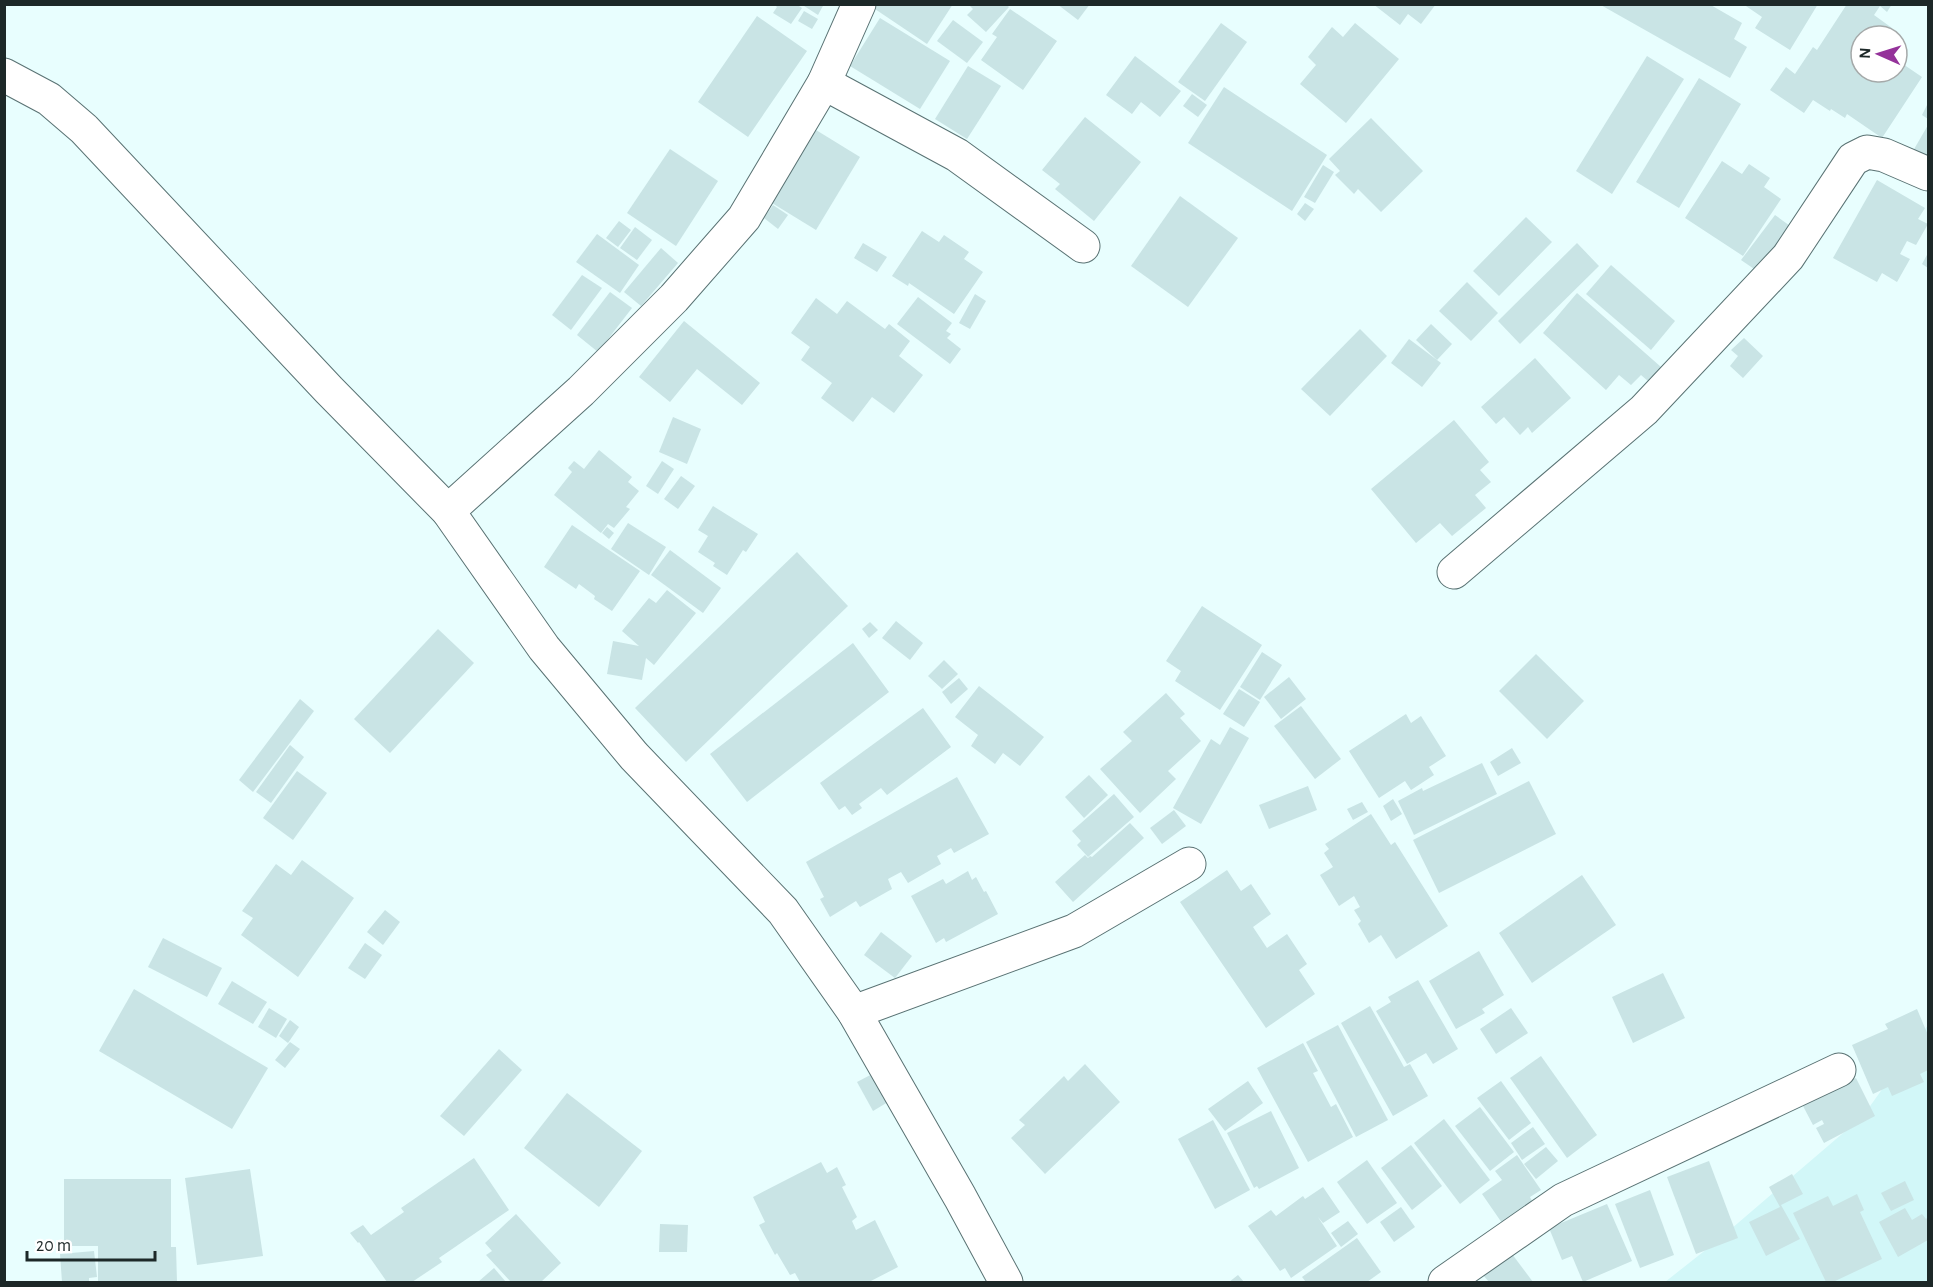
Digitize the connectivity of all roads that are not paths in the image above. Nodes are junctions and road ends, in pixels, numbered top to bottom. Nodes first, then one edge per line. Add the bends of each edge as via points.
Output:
1 (859, 4) edge
2 (4, 75) edge
3 (824, 84) junction
4 (1929, 174) edge
5 (1083, 246) dead end
6 (448, 511) junction
7 (1454, 572) dead end
8 (1189, 864) dead end
9 (854, 1012) junction
10 (1839, 1070) dead end
11 (1006, 1282) edge
12 (1445, 1282) edge

1 - 3 street
2 - 6 street via 49,99 84,129
3 - 5 street via 957,155
3 - 6 street via 744,218 674,298 581,391
4 - 7 street via 1884,155 1867,152 1852,159 1788,257 1644,410
6 - 9 street via 544,648 634,756 783,911
8 - 9 street via 1074,931
9 - 11 street
10 - 12 street via 1563,1200

